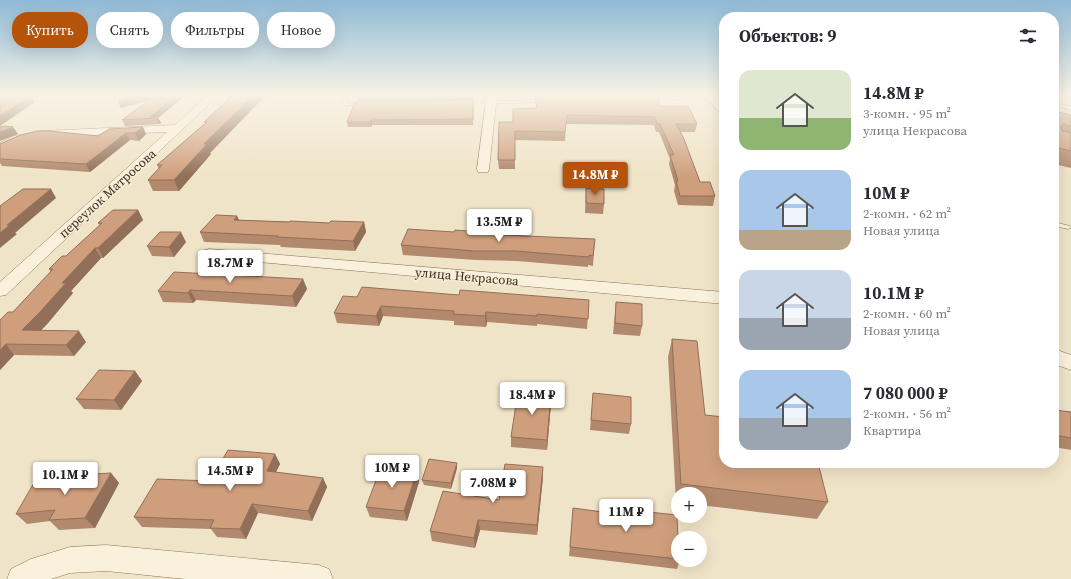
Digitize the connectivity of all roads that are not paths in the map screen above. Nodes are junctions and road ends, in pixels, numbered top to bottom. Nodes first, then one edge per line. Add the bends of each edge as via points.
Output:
1 (185, 122) edge
2 (489, 122) edge
3 (179, 128) junction
4 (0, 148) edge
5 (482, 169) dead end
6 (1059, 225) edge
7 (1068, 227) dead end
8 (209, 254) dead end
9 (0, 291) edge
10 (719, 298) edge
11 (1059, 358) edge
12 (1071, 363) edge
13 (21, 579) edge
14 (319, 579) edge

1 - 3 street, переулок Матросова
2 - 5 street
3 - 4 street via 41,134 18,139
3 - 9 street, переулок Матросова
6 - 7 lane
8 - 10 street, улица Некрасова
11 - 12 street
13 - 14 street via 31,572 70,560 106,558

